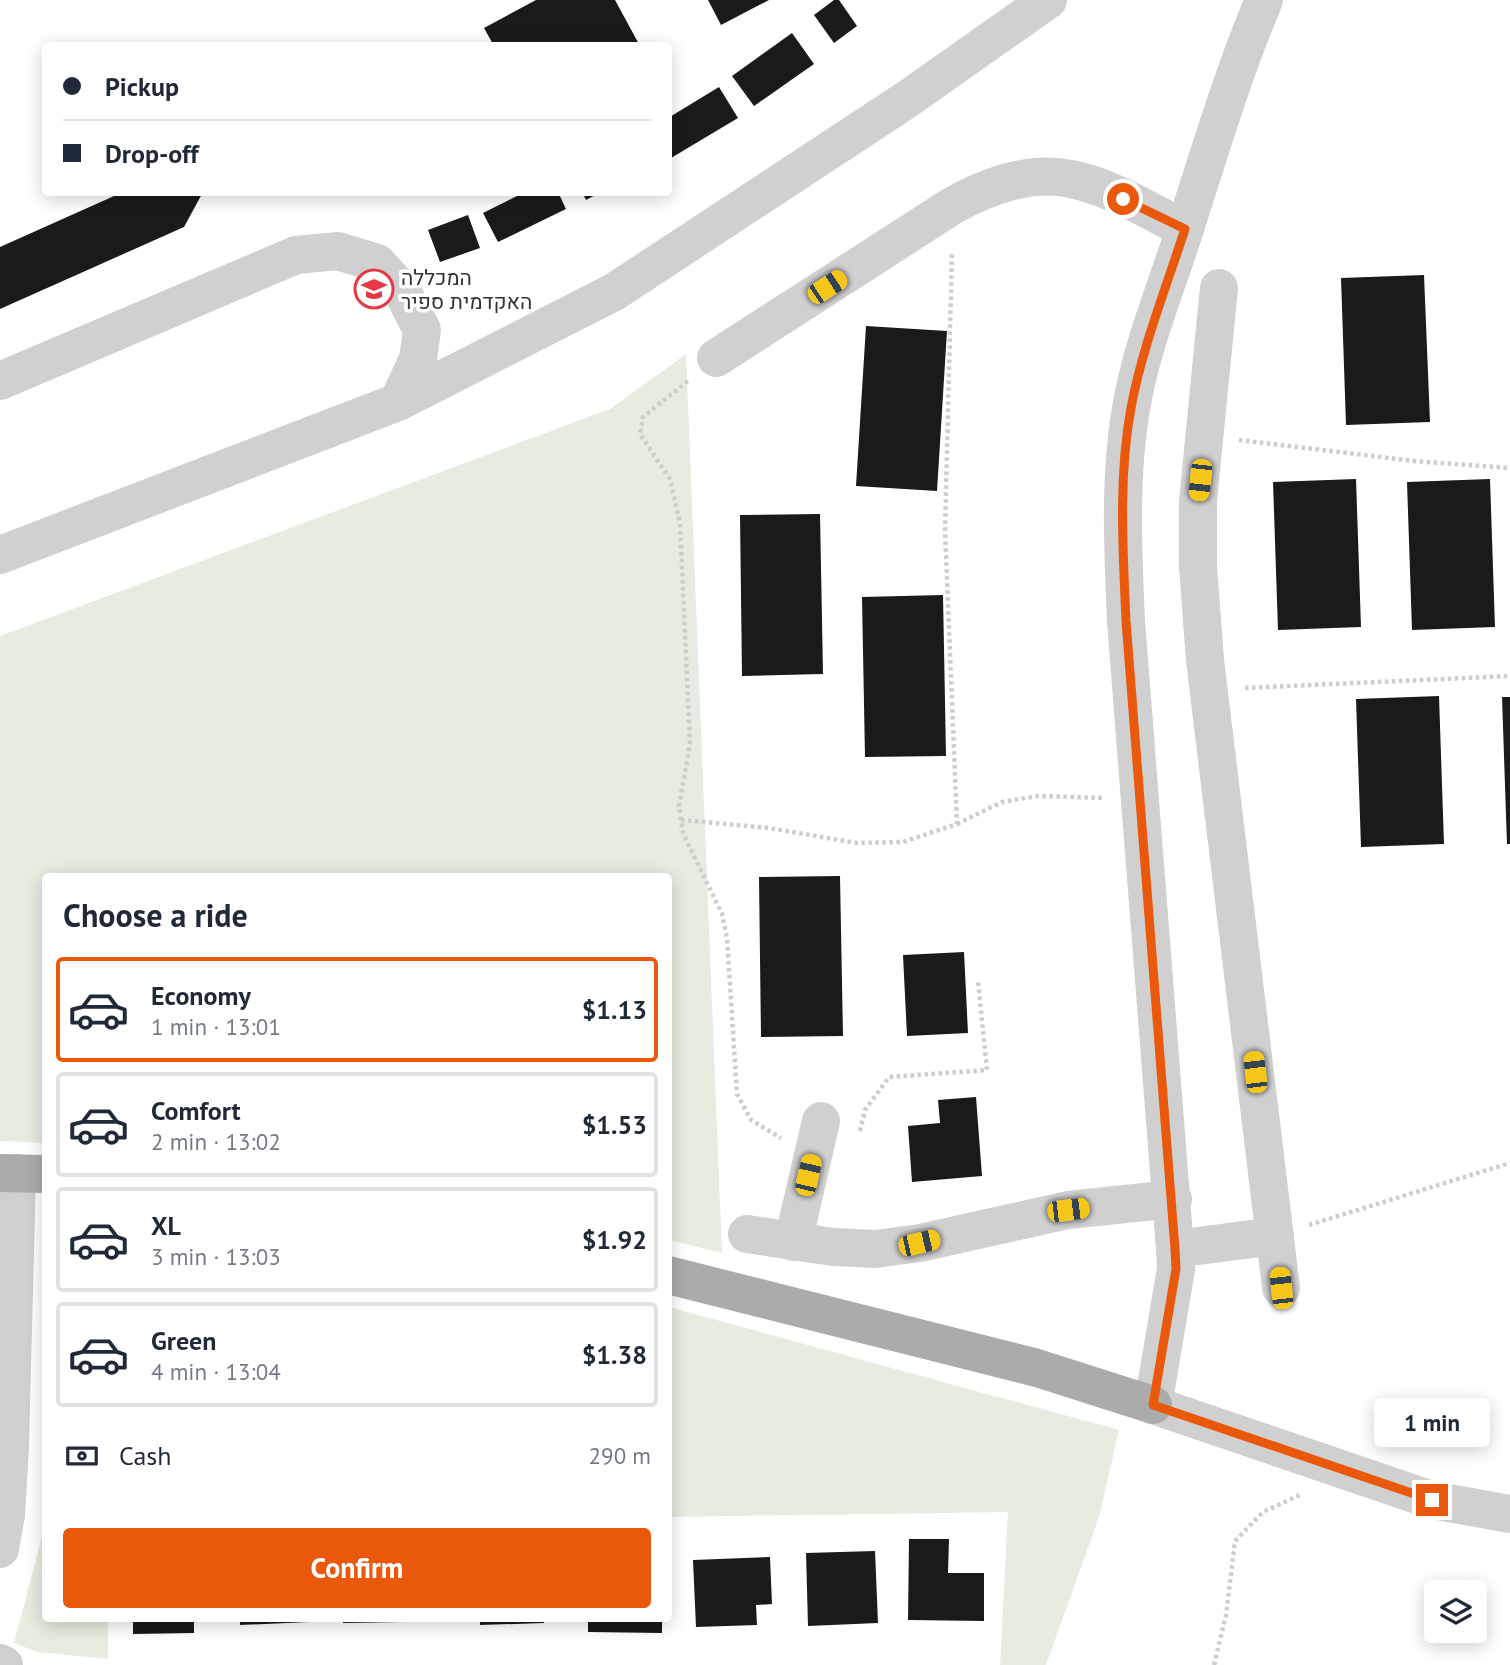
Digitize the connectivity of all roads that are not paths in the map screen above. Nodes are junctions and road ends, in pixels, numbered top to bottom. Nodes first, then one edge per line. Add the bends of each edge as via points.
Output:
1 (1048, 0) edge
2 (1264, 0) edge
3 (1185, 229) junction
4 (1219, 288) dead end
5 (716, 358) road end
6 (0, 381) edge
7 (398, 402) junction
8 (0, 555) edge
9 (817, 1137) road end
10 (21, 1173) edge
11 (1173, 1199) junction
12 (747, 1234) dead end
13 (1275, 1236) junction
14 (793, 1242) junction
15 (1175, 1249) junction
16 (672, 1277) edge
17 (1281, 1288) dead end
18 (1153, 1405) junction
19 (1510, 1514) edge
20 (0, 1549) edge

1 - 7 street via 906,100 614,292
2 - 3 street
3 - 5 street via 1103,189 1069,178 1005,183 952,206
3 - 11 street via 1131,408 1123,542
4 - 13 street via 1198,501 1198,567
6 - 7 street via 296,255 338,251 377,263 401,289 422,330 418,359
7 - 8 street
9 - 14 street
10 - 20 street via 10,1446
11 - 14 street via 1068,1210 876,1249
11 - 15 street
12 - 14 street
13 - 15 street
13 - 17 street
15 - 18 street via 1174,1282
16 - 18 main road via 1024,1365
18 - 19 street via 1432,1500

